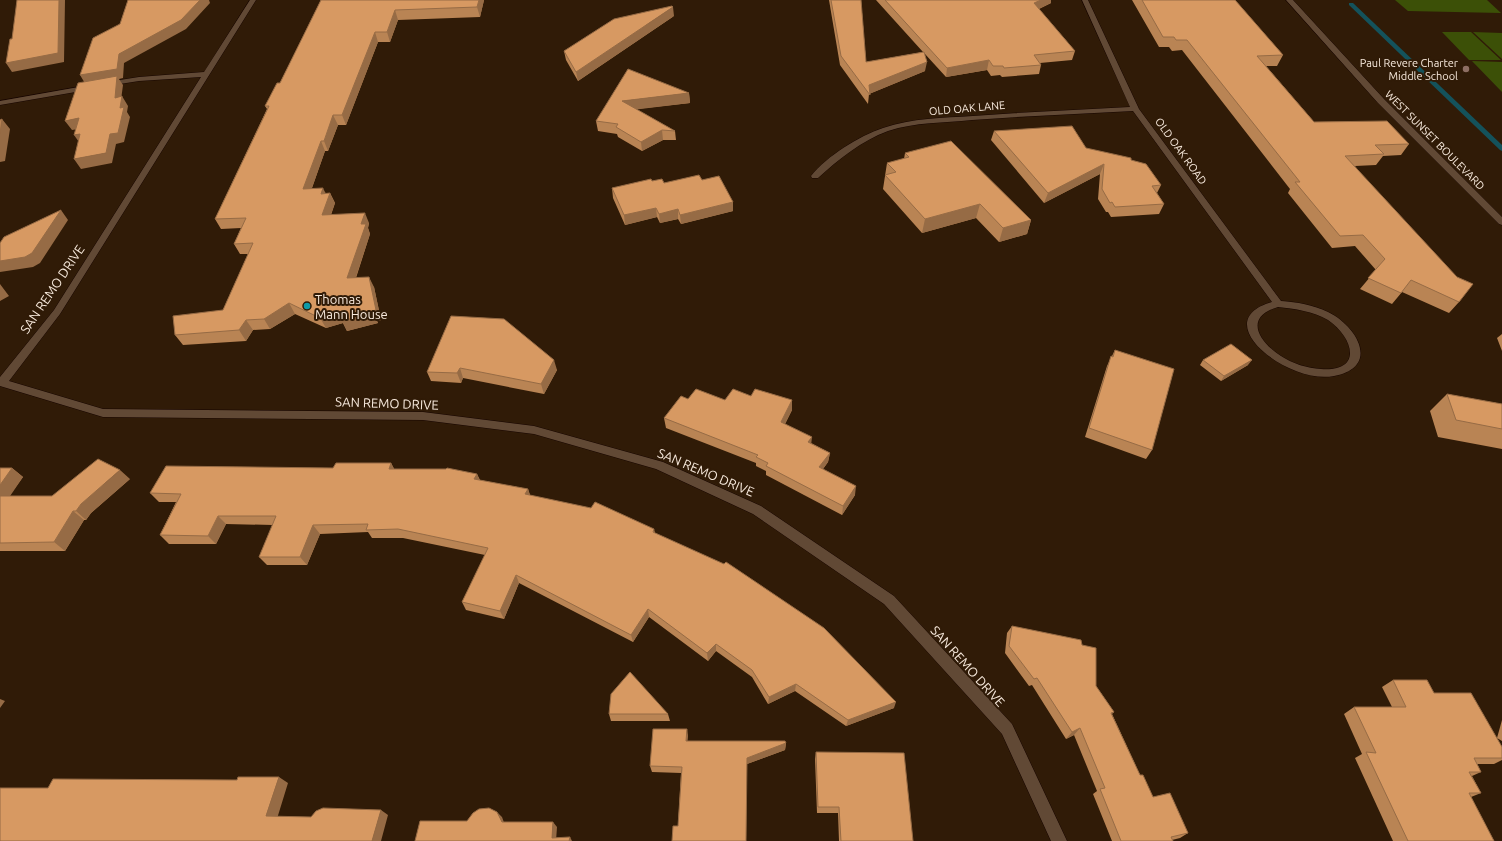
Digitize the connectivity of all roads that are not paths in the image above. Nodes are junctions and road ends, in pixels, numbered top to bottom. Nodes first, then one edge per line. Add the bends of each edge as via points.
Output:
1 (253, 0) edge
2 (1085, 0) edge
3 (1290, 0) edge
4 (207, 74) junction
5 (0, 103) edge
6 (1135, 109) junction
7 (815, 176) dead end
8 (1502, 222) edge
9 (1278, 304) junction
10 (2, 382) edge
11 (1059, 841) edge

1 - 4 street, SAN REMO DRIVE
2 - 6 street, OLD OAK ROAD
3 - 8 street, WEST SUNSET BOULEVARD via 1381,101
4 - 5 street via 139,79
4 - 10 street, SAN REMO DRIVE via 57,312
6 - 7 street, OLD OAK LANE via 937,120 897,126 847,149
6 - 9 street, OLD OAK ROAD
9 - 9 street via 1265,308 1256,315 1253,324 1255,336 1263,347 1277,358 1294,367 1330,373 1345,370 1354,362 1357,353 1355,343 1349,332 1338,322 1308,308
10 - 11 street, SAN REMO DRIVE via 103,413 423,416 534,430 659,465 757,510 889,600 1006,729

